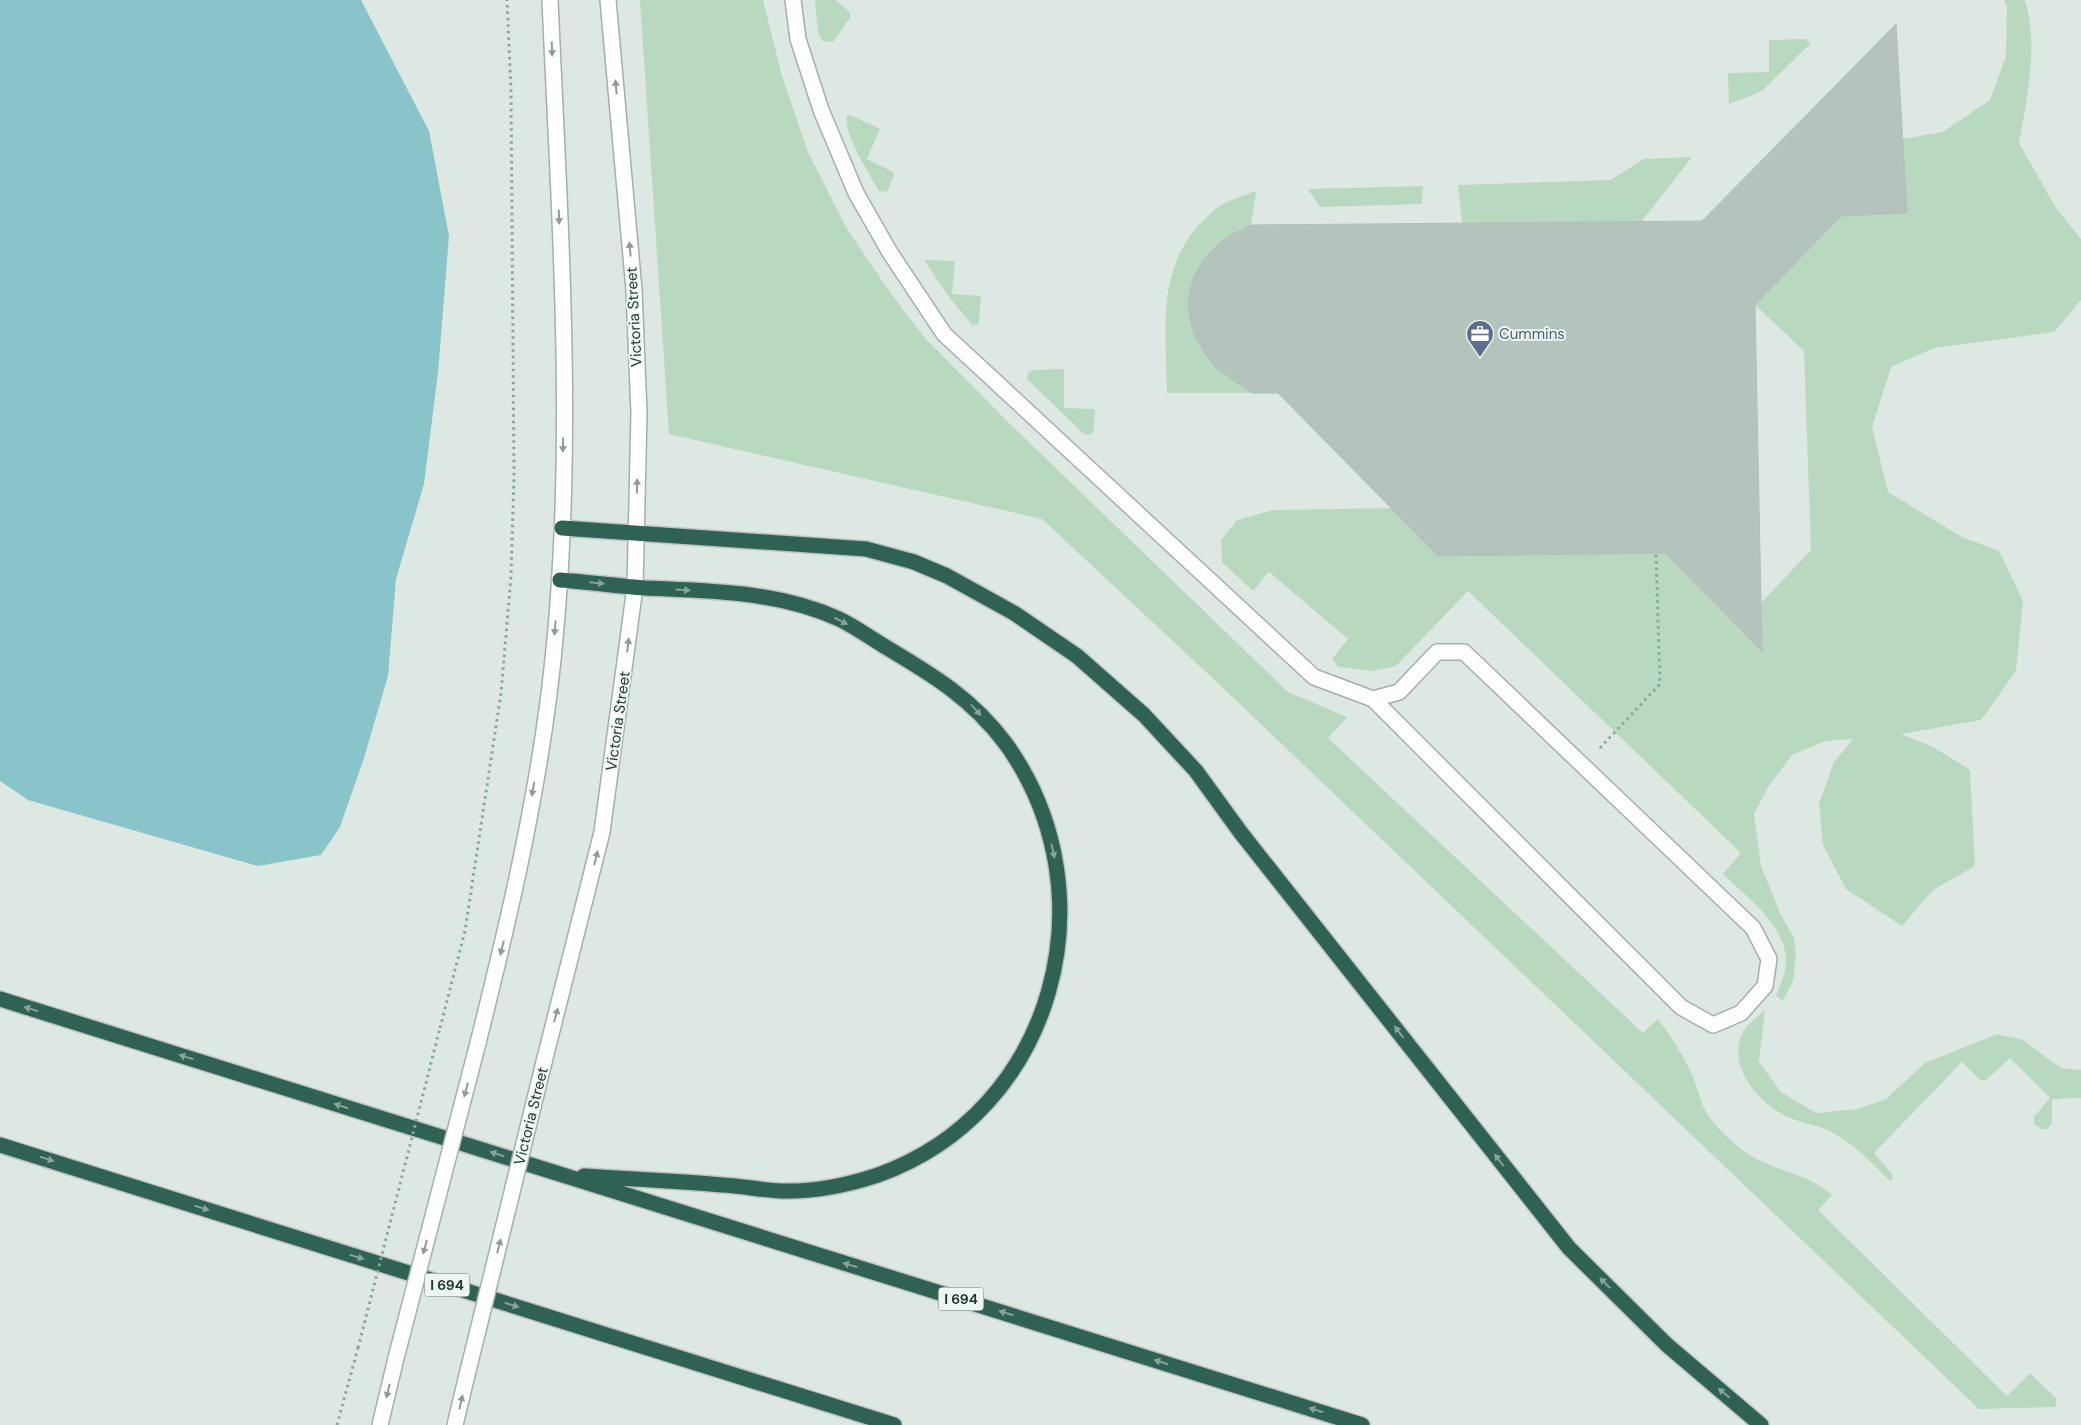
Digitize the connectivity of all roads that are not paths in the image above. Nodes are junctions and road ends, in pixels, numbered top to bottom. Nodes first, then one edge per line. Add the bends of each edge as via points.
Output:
1 (550, 0) edge
2 (608, 0) edge
3 (793, 0) edge
4 (562, 528) junction
5 (636, 535) junction
6 (560, 580) junction
7 (635, 587) junction
8 (1373, 699) junction
9 (0, 999) edge
10 (0, 1145) edge
11 (560, 1174) junction
12 (380, 1425) edge
13 (455, 1425) edge
14 (894, 1425) edge
15 (1362, 1425) edge
16 (1761, 1425) edge

1 -> 4 street via 563,296
5 -> 2 street, Victoria Street via 639,413 634,290
3 - 8 street via 798,39 821,110 856,193 889,251 944,334 1314,677
4 - 5 highway
4 - 6 street
5 - 7 street, Victoria Street
16 -> 5 highway via 1667,1345 1569,1248 1241,833 1196,771 1144,715 1077,656 1014,613 914,562 866,549
6 -> 7 highway
6 -> 12 street, bridge via 548,702 504,938
7 -> 11 highway via 740,593 790,601 840,619 932,674 972,706 1005,744 1029,783 1047,826 1060,895 1057,963 1044,1009 1024,1053 999,1089 962,1127 918,1157 878,1174 831,1187 784,1191
13 -> 7 street, Victoria Street, bridge via 602,832
8 - 8 street via 1681,1007 1713,1025 1741,1013 1765,986 1769,960 1752,928 1464,652 1437,652 1399,692
11 -> 9 highway, I 694
10 -> 14 highway, I 694
15 -> 11 highway, I 694

